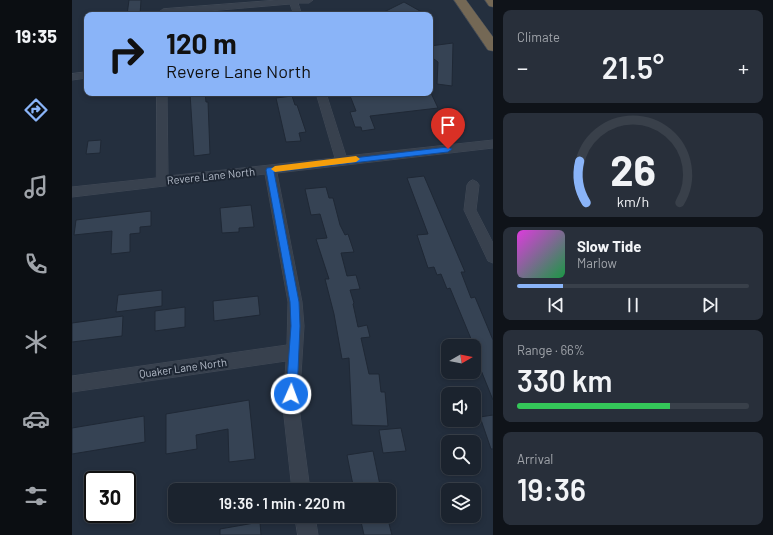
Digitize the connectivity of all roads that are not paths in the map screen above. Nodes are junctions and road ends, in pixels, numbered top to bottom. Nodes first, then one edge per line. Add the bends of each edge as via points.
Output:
1 (162, 0) edge
2 (309, 0) edge
3 (460, 0) edge
4 (491, 0) edge
5 (293, 1) edge
6 (493, 3) edge
7 (162, 12) edge
8 (182, 12) edge
9 (297, 12) edge
10 (493, 47) edge
11 (84, 75) edge
12 (72, 77) edge
13 (162, 96) edge
14 (322, 96) edge
15 (493, 144) edge
16 (342, 161) junction
17 (270, 170) junction
18 (162, 181) junction
19 (473, 186) dead end
20 (72, 192) edge
21 (493, 258) edge
22 (294, 352) junction
23 (72, 384) edge
24 (300, 483) edge
25 (306, 523) edge
26 (308, 535) edge

1 - 7 street
2 - 5 street
3 - 10 highway
4 - 6 highway
5 - 8 street
5 - 9 street
11 - 12 street
13 - 18 street
14 - 16 street
15 - 16 street, Revere Lane North
16 - 17 street, Revere Lane North
17 - 18 street, Revere Lane North
17 - 22 street via 295,302
18 - 20 street, Revere Lane North
19 - 21 street via 470,210
22 - 23 street, Quaker Lane North
22 - 24 street via 291,406
25 - 26 street

